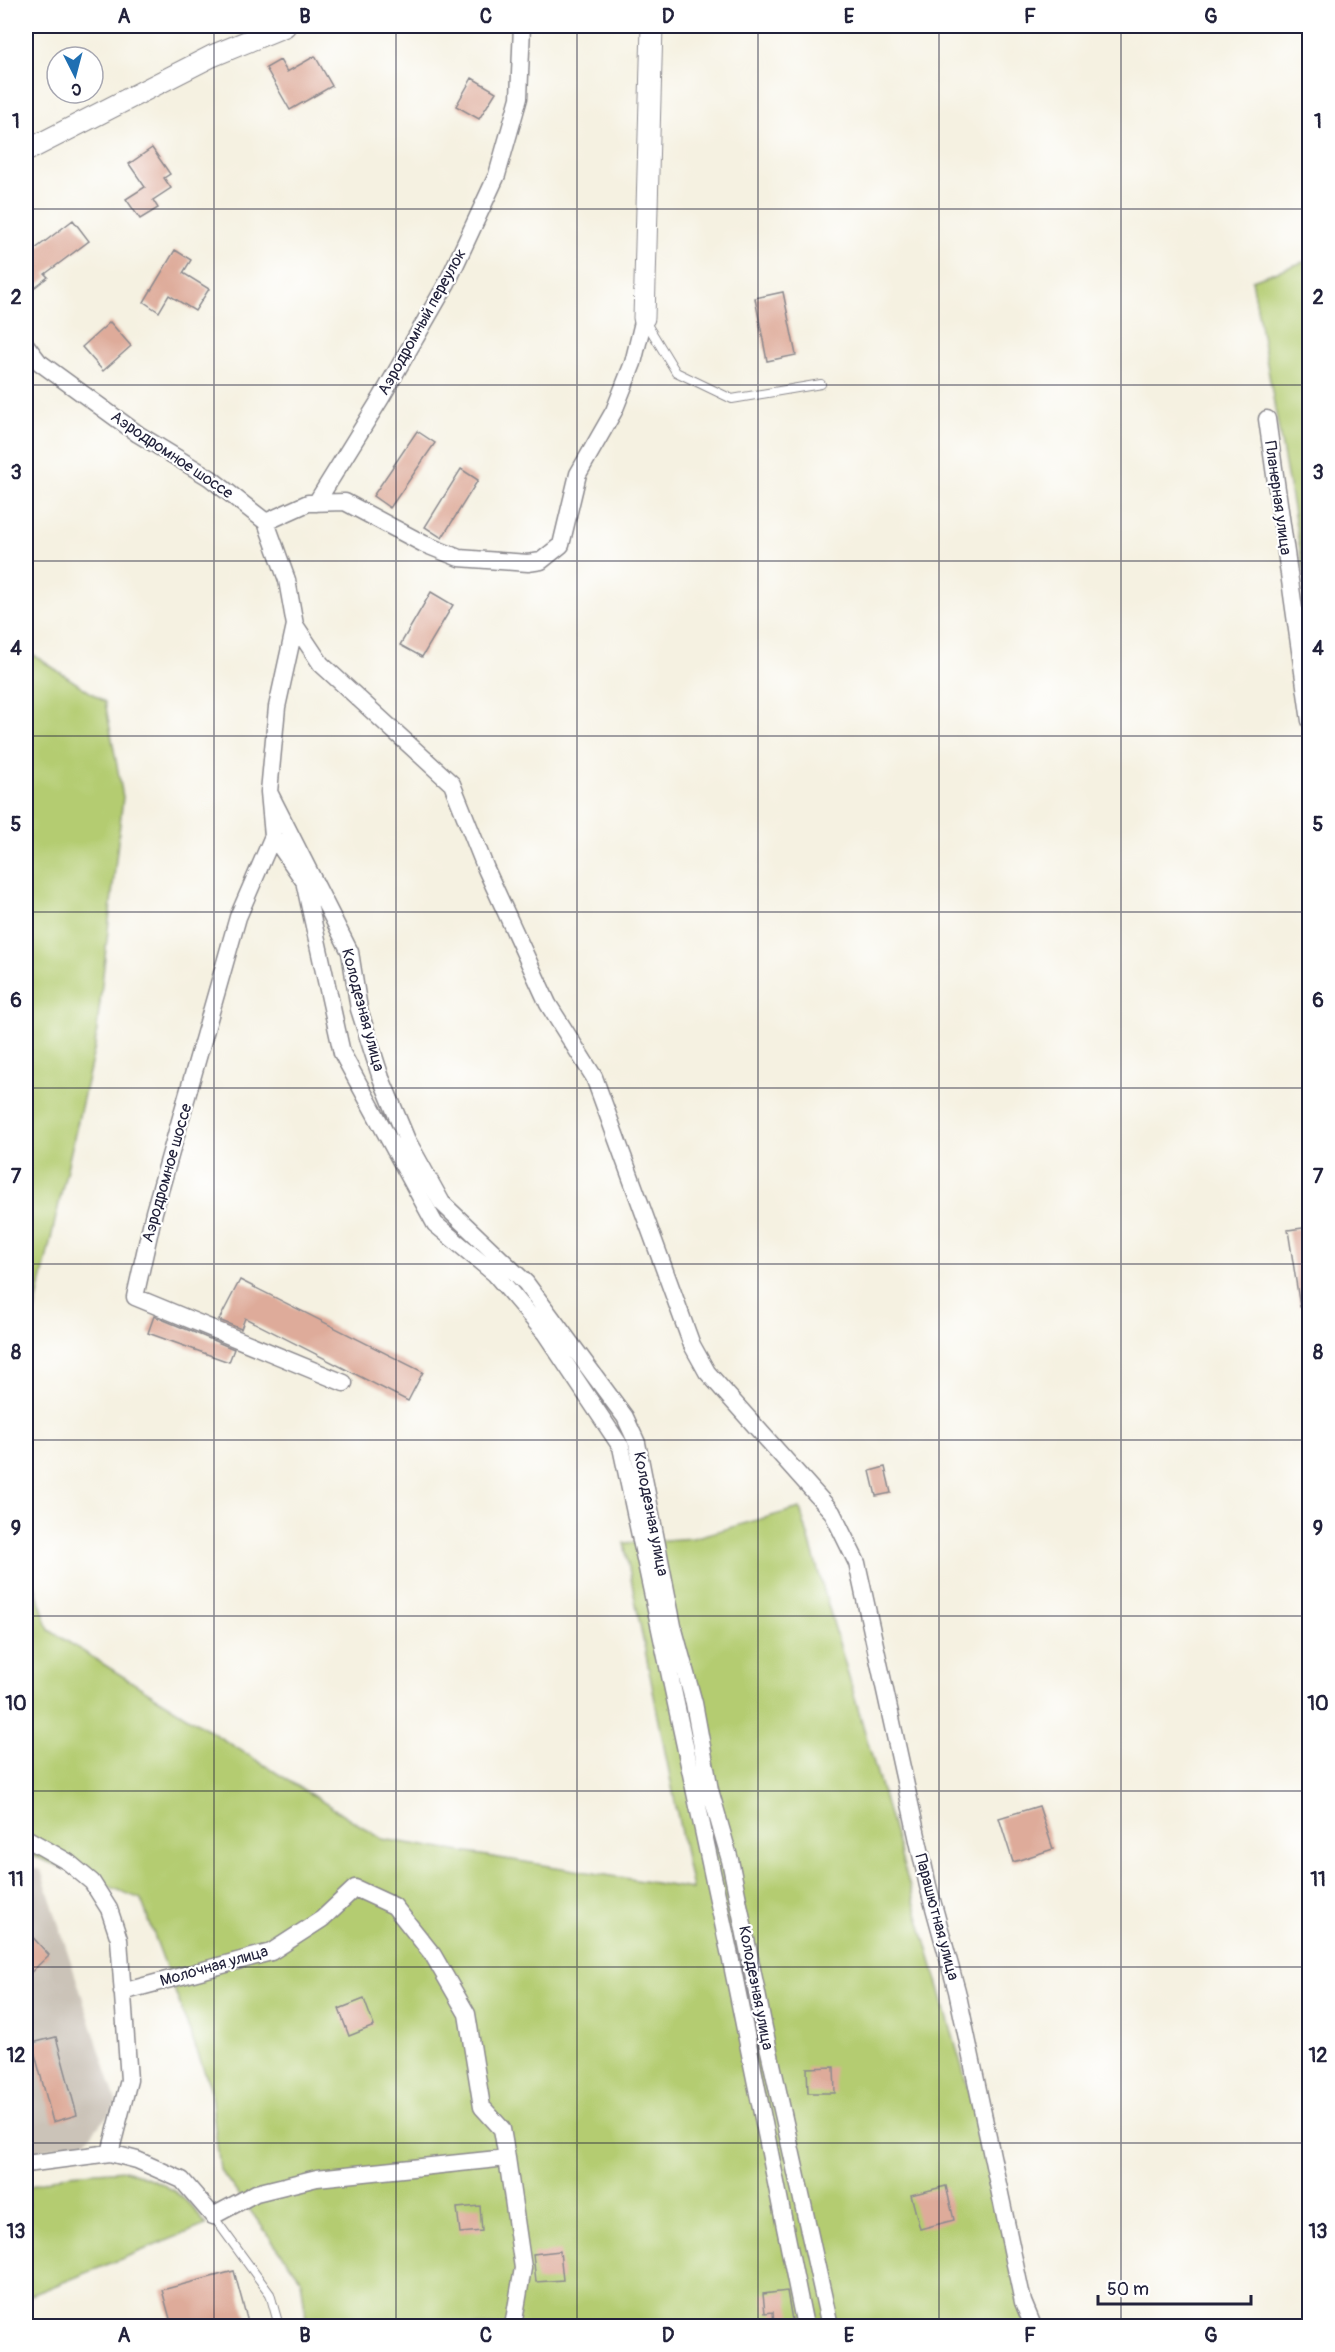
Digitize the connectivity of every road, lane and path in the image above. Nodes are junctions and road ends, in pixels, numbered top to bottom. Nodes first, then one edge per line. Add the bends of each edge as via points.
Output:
1 (285, 26) edge
2 (522, 26) edge
3 (652, 26) edge
4 (26, 151) edge
5 (644, 318) junction
6 (26, 345) edge
7 (821, 384) dead end
8 (1267, 419) dead end
9 (316, 503) junction
10 (266, 522) junction
11 (295, 625) junction
12 (1310, 721) edge
13 (269, 792) junction
14 (273, 836) junction
15 (435, 1224) joint
16 (344, 1383) dead end
17 (26, 1838) edge
18 (122, 1992) junction
19 (110, 2153) junction
20 (507, 2158) junction
21 (26, 2164) edge
22 (213, 2216) junction
23 (279, 2326) edge
24 (513, 2326) edge
25 (805, 2326) edge
26 (830, 2326) edge
27 (1033, 2326) edge

1 - 4 street via 212,56
2 - 9 street, Аэродромный переулок via 519,98 498,175 447,284
3 - 5 street
5 - 7 lane via 676,372 732,399
5 - 9 street via 633,363 614,411 578,474 561,545 541,561 528,564 459,558 345,502
6 - 10 street, Аэродромное шоссе via 48,369 138,434 210,478
8 - 12 street, Планерная улица
9 - 10 street
10 - 11 street, Аэродромное шоссе via 287,580
11 - 13 street, Аэродромное шоссе via 277,707
11 - 27 street, Парашютная улица via 321,664 452,784 548,1004 594,1077 692,1345 707,1372 832,1512 857,1563 928,1886 959,2002 1023,2302
13 - 14 street, Аэродромное шоссе
13 - 26 street, Колодезная улица via 350,951 360,1010 381,1078 407,1140 442,1203 526,1282 625,1417 637,1443 673,1626 730,1860
14 - 15 street, Аэродромное шоссе via 304,881 342,1053
14 - 16 street, Аэродромное шоссе via 238,917 154,1212 135,1297
15 - 25 street, Колодезная улица via 495,1274 545,1333 621,1447
17 - 18 street via 68,1862 92,1882 110,1909 119,1939
18 - 19 street via 129,2080
18 - 20 street, Молочная улица via 271,1952 322,1918 355,1888 394,1906 433,1955 467,2014 482,2107 502,2129
19 - 21 street
19 - 22 street via 182,2180
20 - 22 street via 318,2178 256,2193
20 - 24 street, Молочная улица via 523,2268
22 - 23 lane via 270,2294

